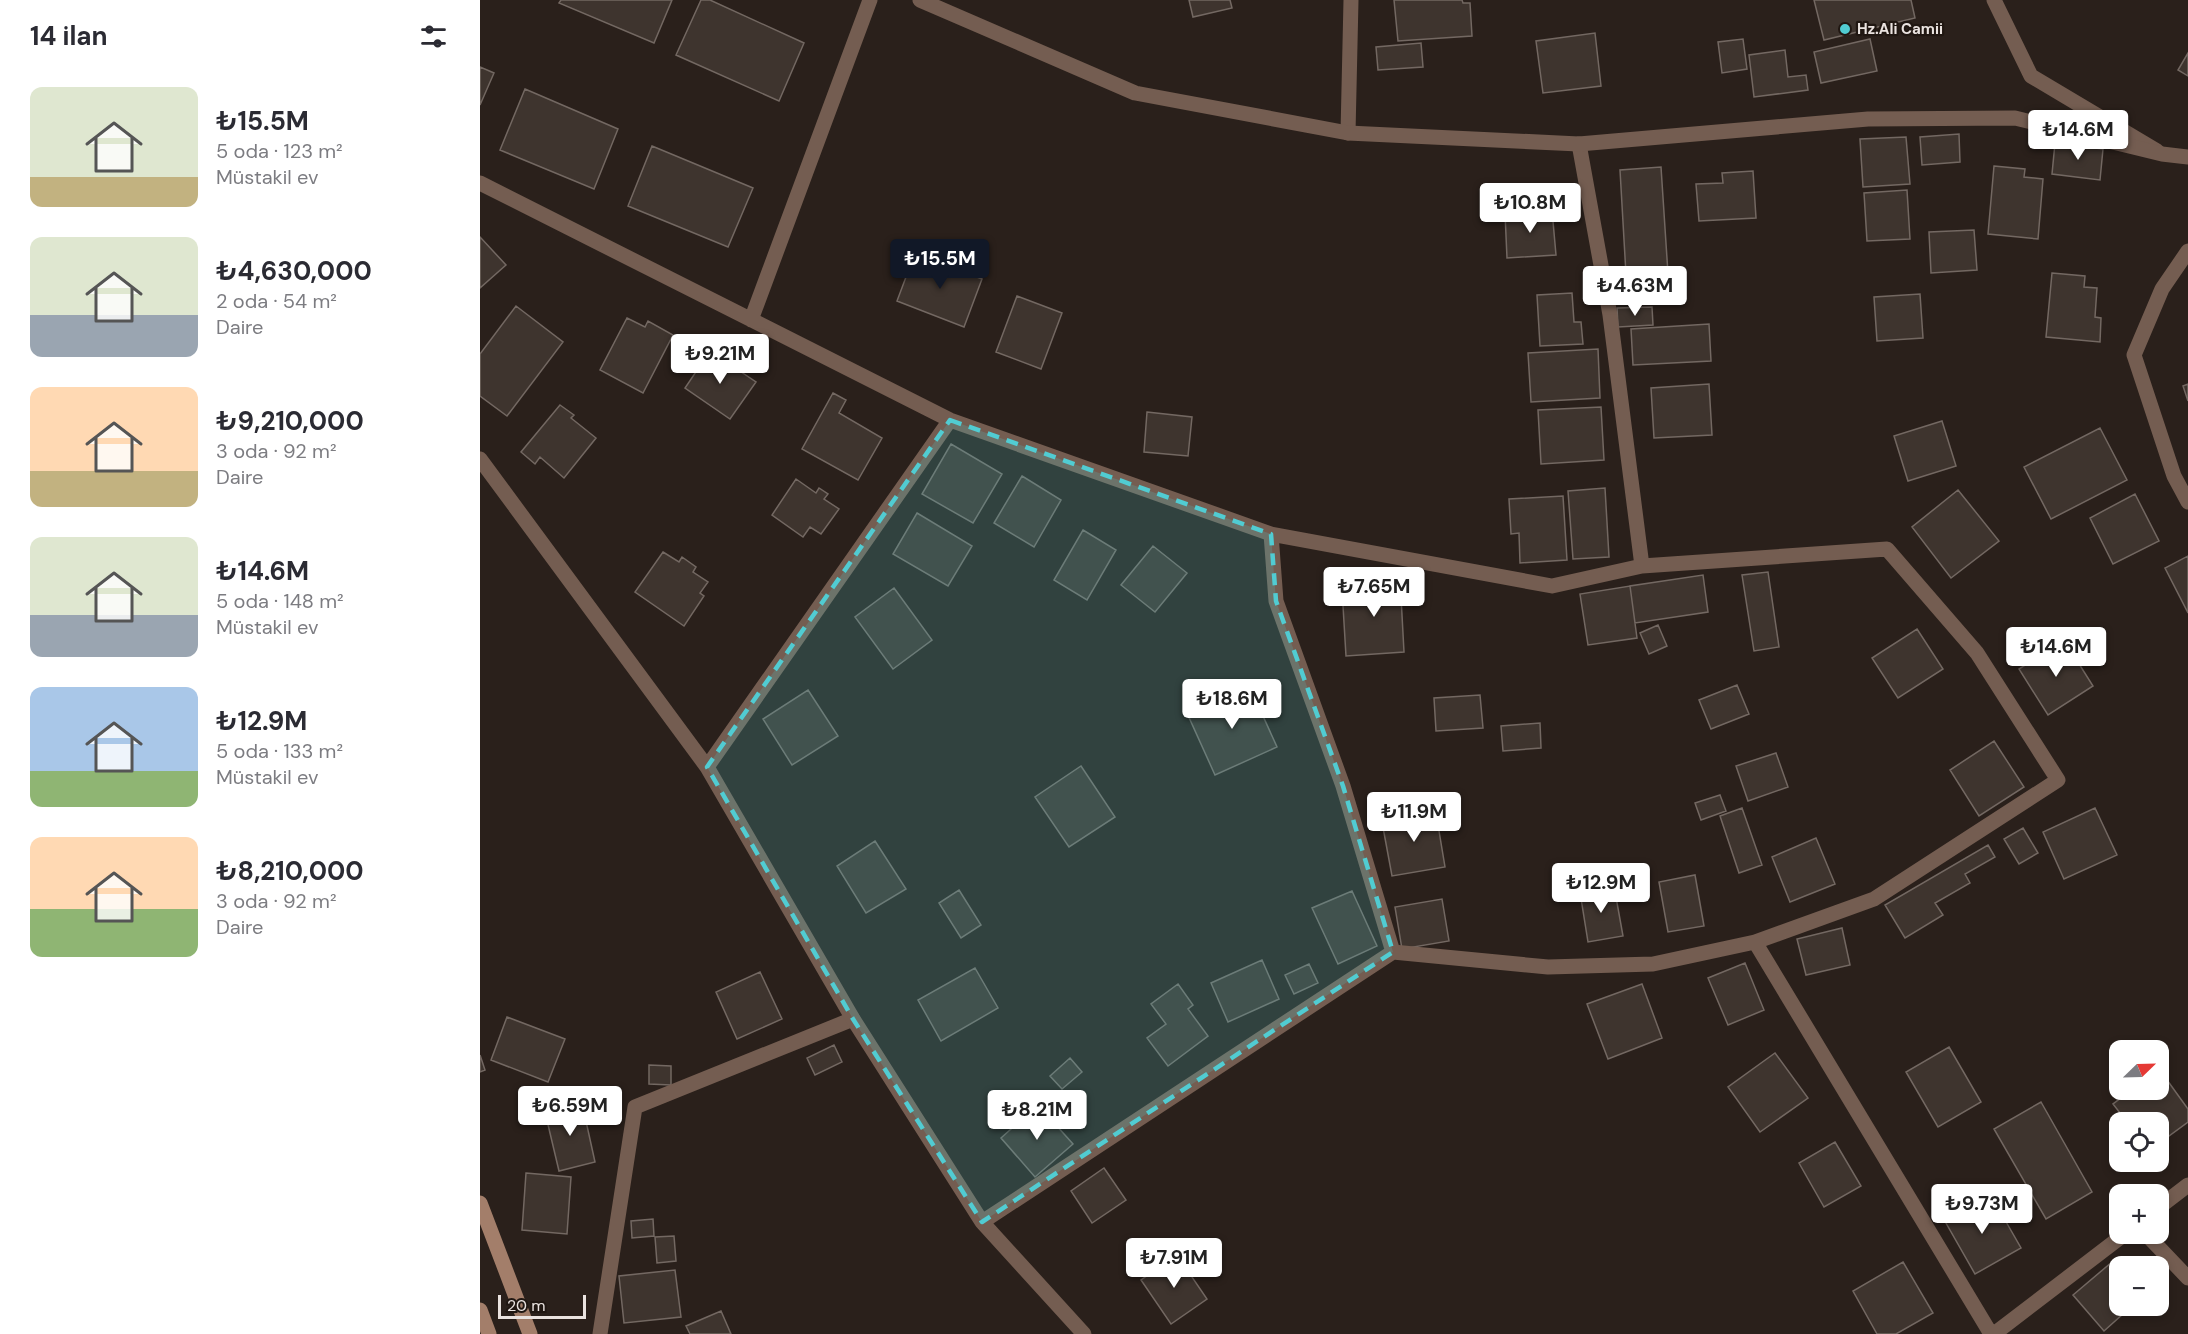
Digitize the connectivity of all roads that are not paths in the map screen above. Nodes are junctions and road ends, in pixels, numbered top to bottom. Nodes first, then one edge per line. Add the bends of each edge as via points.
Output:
1 (870, 0) edge
2 (920, 0) edge
3 (1351, 0) edge
4 (1994, 0) edge
5 (1348, 133) junction
6 (1579, 144) junction
7 (2162, 154) junction
8 (2188, 157) edge
9 (480, 183) edge
10 (2188, 251) edge
11 (751, 320) junction
12 (950, 420) junction
13 (480, 459) edge
14 (2188, 502) edge
15 (1271, 534) junction
16 (1642, 566) junction
17 (707, 767) junction
18 (1755, 942) junction
19 (1393, 952) junction
20 (853, 1019) junction
21 (2188, 1185) edge
22 (2169, 1200) edge
23 (480, 1203) edge
24 (982, 1222) junction
25 (2112, 1244) edge
26 (2156, 1244) edge
27 (2188, 1278) edge
28 (480, 1310) edge
29 (489, 1334) edge
30 (530, 1334) edge
31 (600, 1334) edge
32 (1084, 1334) edge
33 (1993, 1334) edge

1 - 11 street
2 - 5 street via 1135,93
3 - 5 street
4 - 7 street via 2031,76
5 - 6 street
6 - 7 street via 1868,119 2015,118
6 - 16 street via 1610,315
7 - 8 street
9 - 11 street
10 - 14 street via 2162,289 2134,355 2174,476
11 - 12 street
12 - 15 street
12 - 17 street
13 - 17 street
15 - 16 street via 1552,586
15 - 19 street via 1275,600 1343,786
16 - 18 street via 1887,549 1977,653 2058,780 1874,899
17 - 20 street
18 - 19 street via 1653,964 1548,967
18 - 33 street
19 - 24 street
20 - 24 street
20 - 31 street via 635,1107
21 - 22 street
23 - 30 main road
24 - 32 street
25 - 33 street
26 - 27 street
28 - 29 main road

